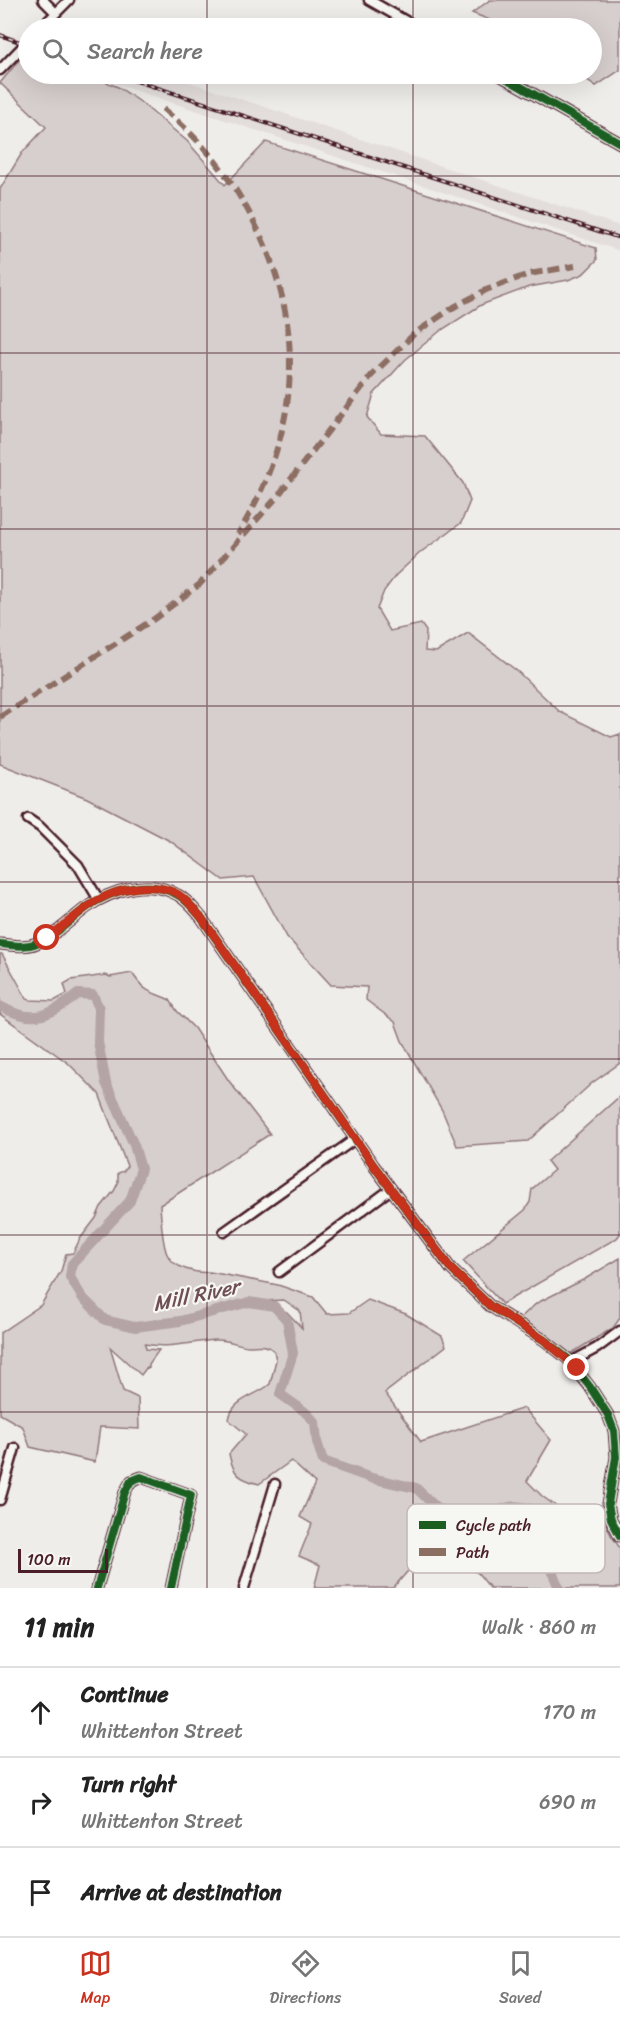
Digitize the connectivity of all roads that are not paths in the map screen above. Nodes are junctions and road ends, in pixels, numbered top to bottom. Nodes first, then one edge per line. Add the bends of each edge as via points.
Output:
1 (43, 0) edge
2 (69, 0) edge
3 (369, 0) edge
4 (56, 13) junction
5 (51, 18) edge
6 (400, 18) edge
7 (18, 51) edge
8 (0, 70) edge
9 (516, 84) edge
10 (620, 143) edge
11 (28, 819) dead end
12 (99, 900) junction
13 (1, 943) edge
14 (355, 1139) junction
15 (392, 1189) junction
16 (224, 1232) dead end
17 (279, 1272) dead end
18 (620, 1331) edge
19 (572, 1362) junction
20 (617, 1429) edge
21 (15, 1448) dead end
22 (275, 1484) dead end
23 (0, 1500) edge
24 (620, 1536) edge
25 (97, 1588) edge
26 (171, 1588) edge
27 (244, 1588) edge

1 - 4 street
2 - 4 street
3 - 6 street
4 - 5 street
7 - 8 street
9 - 10 street
11 - 12 street via 78,865
12 - 13 street via 42,941 25,946
12 - 14 street via 119,891 150,887 172,892 189,904
14 - 15 street
14 - 16 street
15 - 17 street
15 - 19 street via 466,1286
18 - 19 street
19 - 20 street
20 - 24 street via 608,1504
21 - 23 street
22 - 27 street
25 - 26 street via 129,1483 141,1478 191,1495

